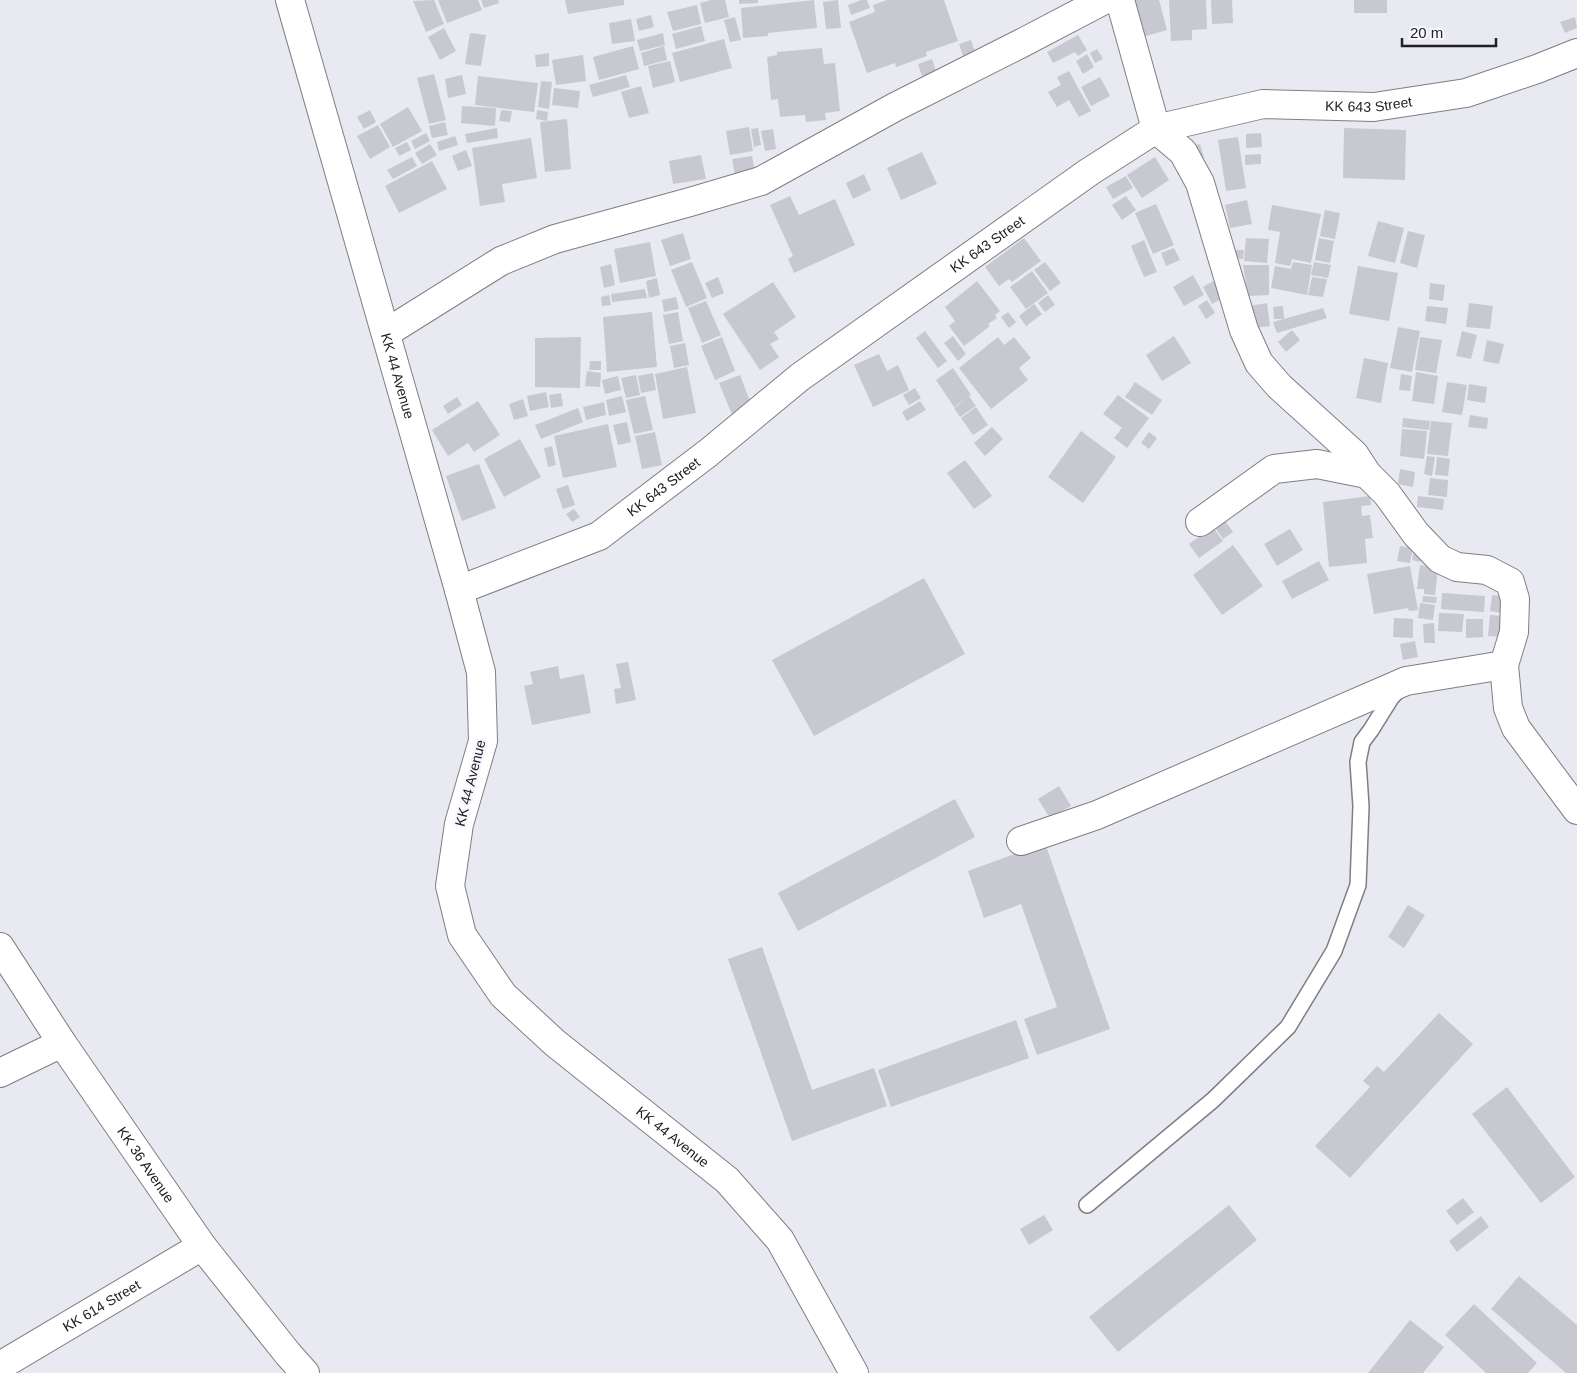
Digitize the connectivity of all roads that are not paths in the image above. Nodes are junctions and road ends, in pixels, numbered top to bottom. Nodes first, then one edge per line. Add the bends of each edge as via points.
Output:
1 (1104, 0) edge
2 (1120, 0) edge
3 (295, 1) edge
4 (1577, 53) edge
5 (1156, 129) junction
6 (386, 333) junction
7 (1367, 474) junction
8 (1200, 522) dead end
9 (459, 590) junction
10 (1504, 665) junction
11 (1406, 681) junction
12 (1577, 810) edge
13 (1021, 841) dead end
14 (0, 948) edge
15 (0, 977) edge
16 (30, 992) junction
17 (62, 1043) junction
18 (0, 1072) edge
19 (1087, 1205) dead end
20 (202, 1246) junction
21 (0, 1366) edge
22 (305, 1373) edge
23 (854, 1373) edge

1 - 6 street via 895,107 761,181 555,239 501,261
2 - 5 street
3 - 6 street, KK 44 Avenue
4 - 5 street, KK 643 Street via 1466,93 1374,107 1264,104
5 - 7 street via 1183,152 1200,182 1244,330 1259,363 1279,386 1354,454
5 - 9 street, KK 643 Street via 1089,172 800,377 708,453 599,536
6 - 9 street, KK 44 Avenue
7 - 8 street via 1317,464 1274,469
7 - 10 street via 1440,559 1457,567 1487,570 1510,582 1516,599 1514,632
9 - 23 street, KK 44 Avenue via 481,672 482,741 459,824 450,886 462,935 503,995 555,1043 728,1180 780,1240
10 - 11 street
10 - 12 street via 1508,708 1516,728
11 - 13 street via 1097,815
11 - 19 lane via 1362,742 1358,762 1361,806 1358,885 1334,951 1288,1027 1213,1100
14 - 16 street, KK 36 Avenue
15 - 16 street
16 - 17 street, KK 36 Avenue
17 - 18 street
17 - 20 street, KK 36 Avenue
20 - 21 street, KK 614 Street
20 - 22 street, KK 36 Avenue

